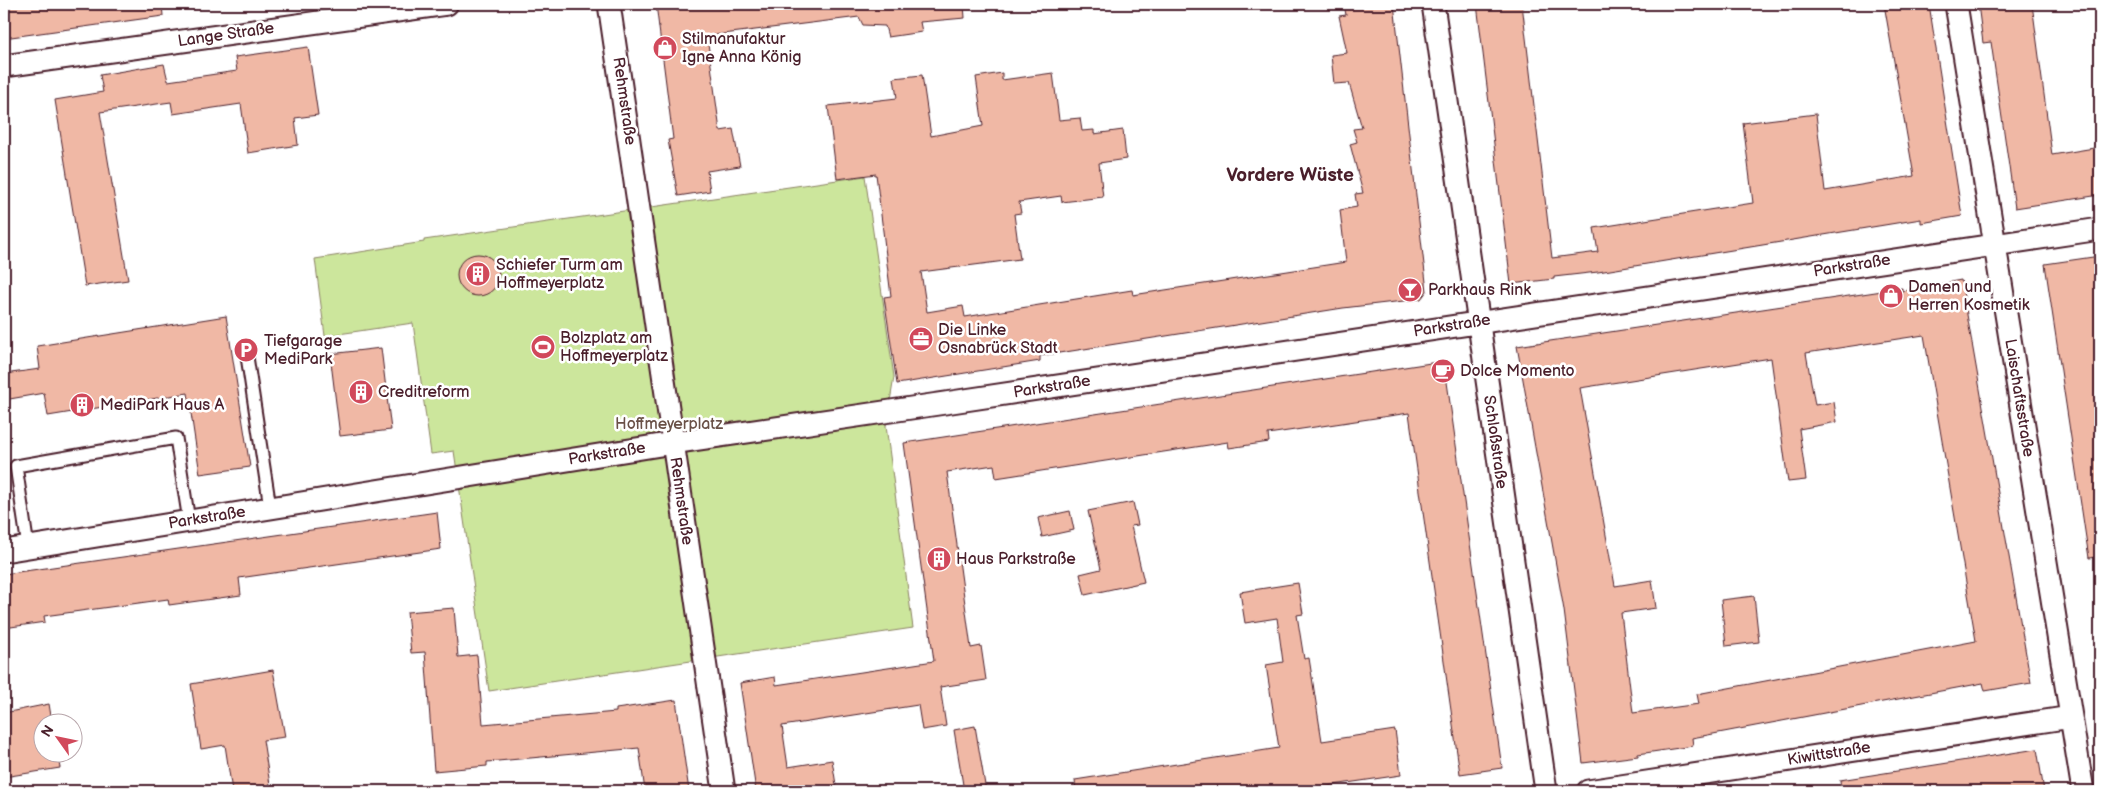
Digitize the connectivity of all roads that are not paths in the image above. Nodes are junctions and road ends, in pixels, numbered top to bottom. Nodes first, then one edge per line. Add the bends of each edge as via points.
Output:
1 (447, 4) edge
2 (609, 4) edge
3 (1433, 4) edge
4 (1956, 4) edge
5 (4, 66) edge
6 (2100, 229) edge
7 (1994, 244) junction
8 (1478, 322) junction
9 (246, 350) dead end
10 (673, 442) junction
11 (270, 508) junction
12 (189, 521) junction
13 (28, 548) junction
14 (4, 551) edge
15 (2071, 717) junction
16 (724, 791) edge
17 (1546, 791) edge
18 (1588, 791) edge
19 (2083, 791) edge

1 - 5 street, Lange Straße
2 - 10 street, Rehmstraße
3 - 8 street, Schloßstraße
4 - 7 street, Laischaftsstraße
6 - 7 street, Parkstraße
7 - 8 street, Parkstraße
7 - 15 street, Laischaftsstraße
8 - 10 street, Parkstraße
8 - 17 street, Schloßstraße
9 - 11 lane
10 - 11 street, Parkstraße
10 - 16 street, Rehmstraße
11 - 12 street, Parkstraße
12 - 13 street, Parkstraße
12 - 13 lane via 176,438 16,466
13 - 14 street, Parkstraße
15 - 18 street, Kiwittstraße
15 - 19 street, Laischaftsstraße

